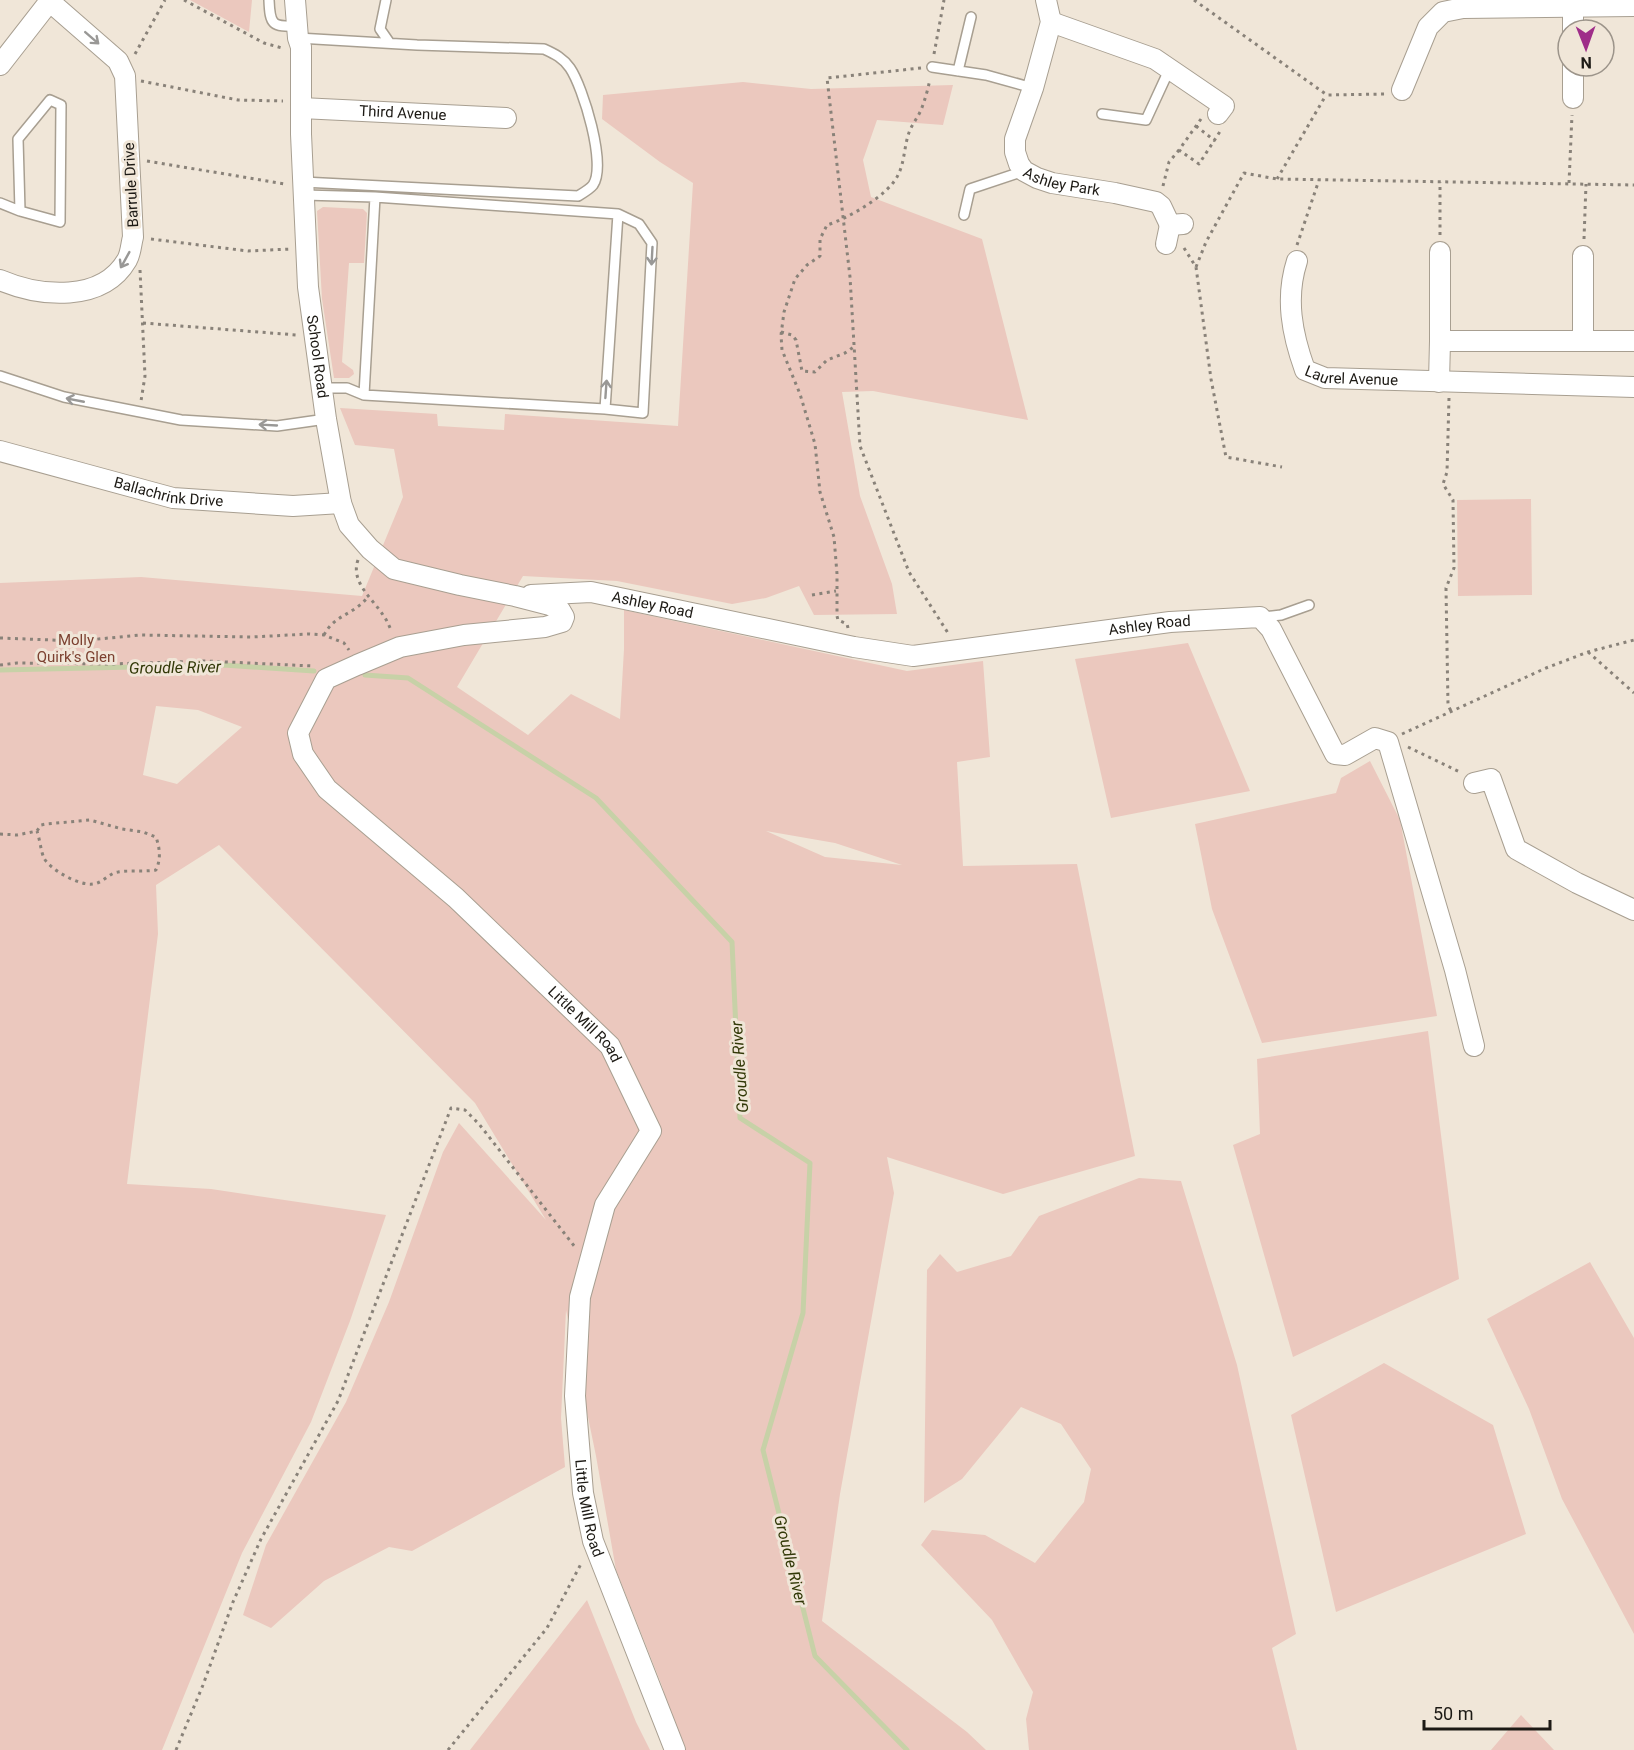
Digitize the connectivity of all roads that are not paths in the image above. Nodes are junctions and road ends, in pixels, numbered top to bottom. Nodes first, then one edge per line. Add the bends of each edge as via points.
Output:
1 (269, 0) edge
2 (295, 0) edge
3 (386, 0) edge
4 (1046, 0) edge
5 (49, 1) edge
6 (1573, 5) junction
7 (1634, 6) edge
8 (971, 17) dead end
9 (1573, 18) edge
10 (1051, 22) junction
11 (293, 37) junction
12 (388, 42) junction
13 (0, 65) edge
14 (932, 67) road end
15 (1170, 68) junction
16 (958, 71) junction
17 (1573, 78) edge
18 (1033, 88) junction
19 (1402, 90) road end
20 (1573, 99) road end
21 (294, 105) junction
22 (1102, 114) dead end
23 (506, 118) dead end
24 (1214, 120) road end
25 (1024, 171) junction
26 (299, 187) junction
27 (375, 197) junction
28 (0, 202) edge
29 (20, 210) junction
30 (618, 214) junction
31 (964, 214) dead end
32 (1173, 231) dead end
33 (1440, 252) road end
34 (1583, 256) road end
35 (1297, 261) road end
36 (0, 280) edge
37 (1440, 341) junction
38 (1583, 341) junction
39 (1634, 341) edge
40 (0, 376) edge
41 (1444, 382) junction
42 (1634, 387) edge
43 (322, 388) junction
44 (364, 395) junction
45 (605, 409) junction
46 (326, 419) junction
47 (0, 451) edge
48 (341, 503) junction
49 (515, 596) junction
50 (1309, 605) dead end
51 (1260, 617) junction
52 (1491, 778) road end
53 (1634, 910) edge
54 (1474, 1046) dead end
55 (675, 1750) edge

1 - 11 lane via 273,23
2 - 11 street, School Road
3 - 12 lane via 380,29
4 - 10 street, Ashley Park
5 - 13 street
5 -> 36 street, Barrule Drive via 118,61 124,76 133,237 128,259 112,279 85,291 56,293
6 - 7 street
6 - 9 street
6 - 19 street via 1443,12 1428,27
8 - 16 lane
10 - 15 street
10 - 18 street, Ashley Park
11 - 12 lane
11 - 21 street, School Road via 301,47 302,61
12 - 26 lane via 544,49 560,56 571,68 583,94 594,132 598,173 593,186 578,196
14 - 16 lane
15 - 22 lane via 1146,120
15 - 24 street via 1224,106
16 - 18 lane
17 - 20 street
18 - 25 street, Ashley Park via 1015,139 1017,158
21 - 23 street, Third Avenue
21 - 26 street, School Road
25 - 31 lane via 970,189
25 - 32 street, Ashley Park via 1052,183 1156,202
26 - 27 lane
26 - 43 street, School Road
27 - 30 lane
27 - 44 lane
28 - 29 lane
29 - 29 lane via 60,222 61,105 50,100 18,139
45 -> 30 lane
30 -> 45 lane via 639,224 652,243 643,413
33 - 37 street
34 - 38 street
35 - 41 street, Laurel Avenue via 1291,279 1290,304 1305,370 1324,378
37 - 38 street
37 - 41 street
38 - 39 street
46 -> 40 lane via 278,426 181,420 64,397
41 - 42 street, Laurel Avenue
43 - 44 lane via 347,388
43 - 46 street, School Road
44 - 45 lane
46 - 48 street, School Road
47 - 48 street, Ballachrink Drive via 173,498 293,506
48 - 49 street, School Road via 349,525 394,569
49 - 51 street, Ashley Road via 591,592 913,656 1170,622
49 - 55 street, Little Mill Road via 560,610 562,622 400,647 357,665 326,679 297,733 303,754 327,789 456,898 610,1046 651,1131 605,1205 580,1297 575,1396 583,1493 593,1541
50 - 51 lane via 1281,615
51 - 54 street via 1270,629 1335,754 1345,755 1375,738 1390,740
52 - 53 street via 1516,849

